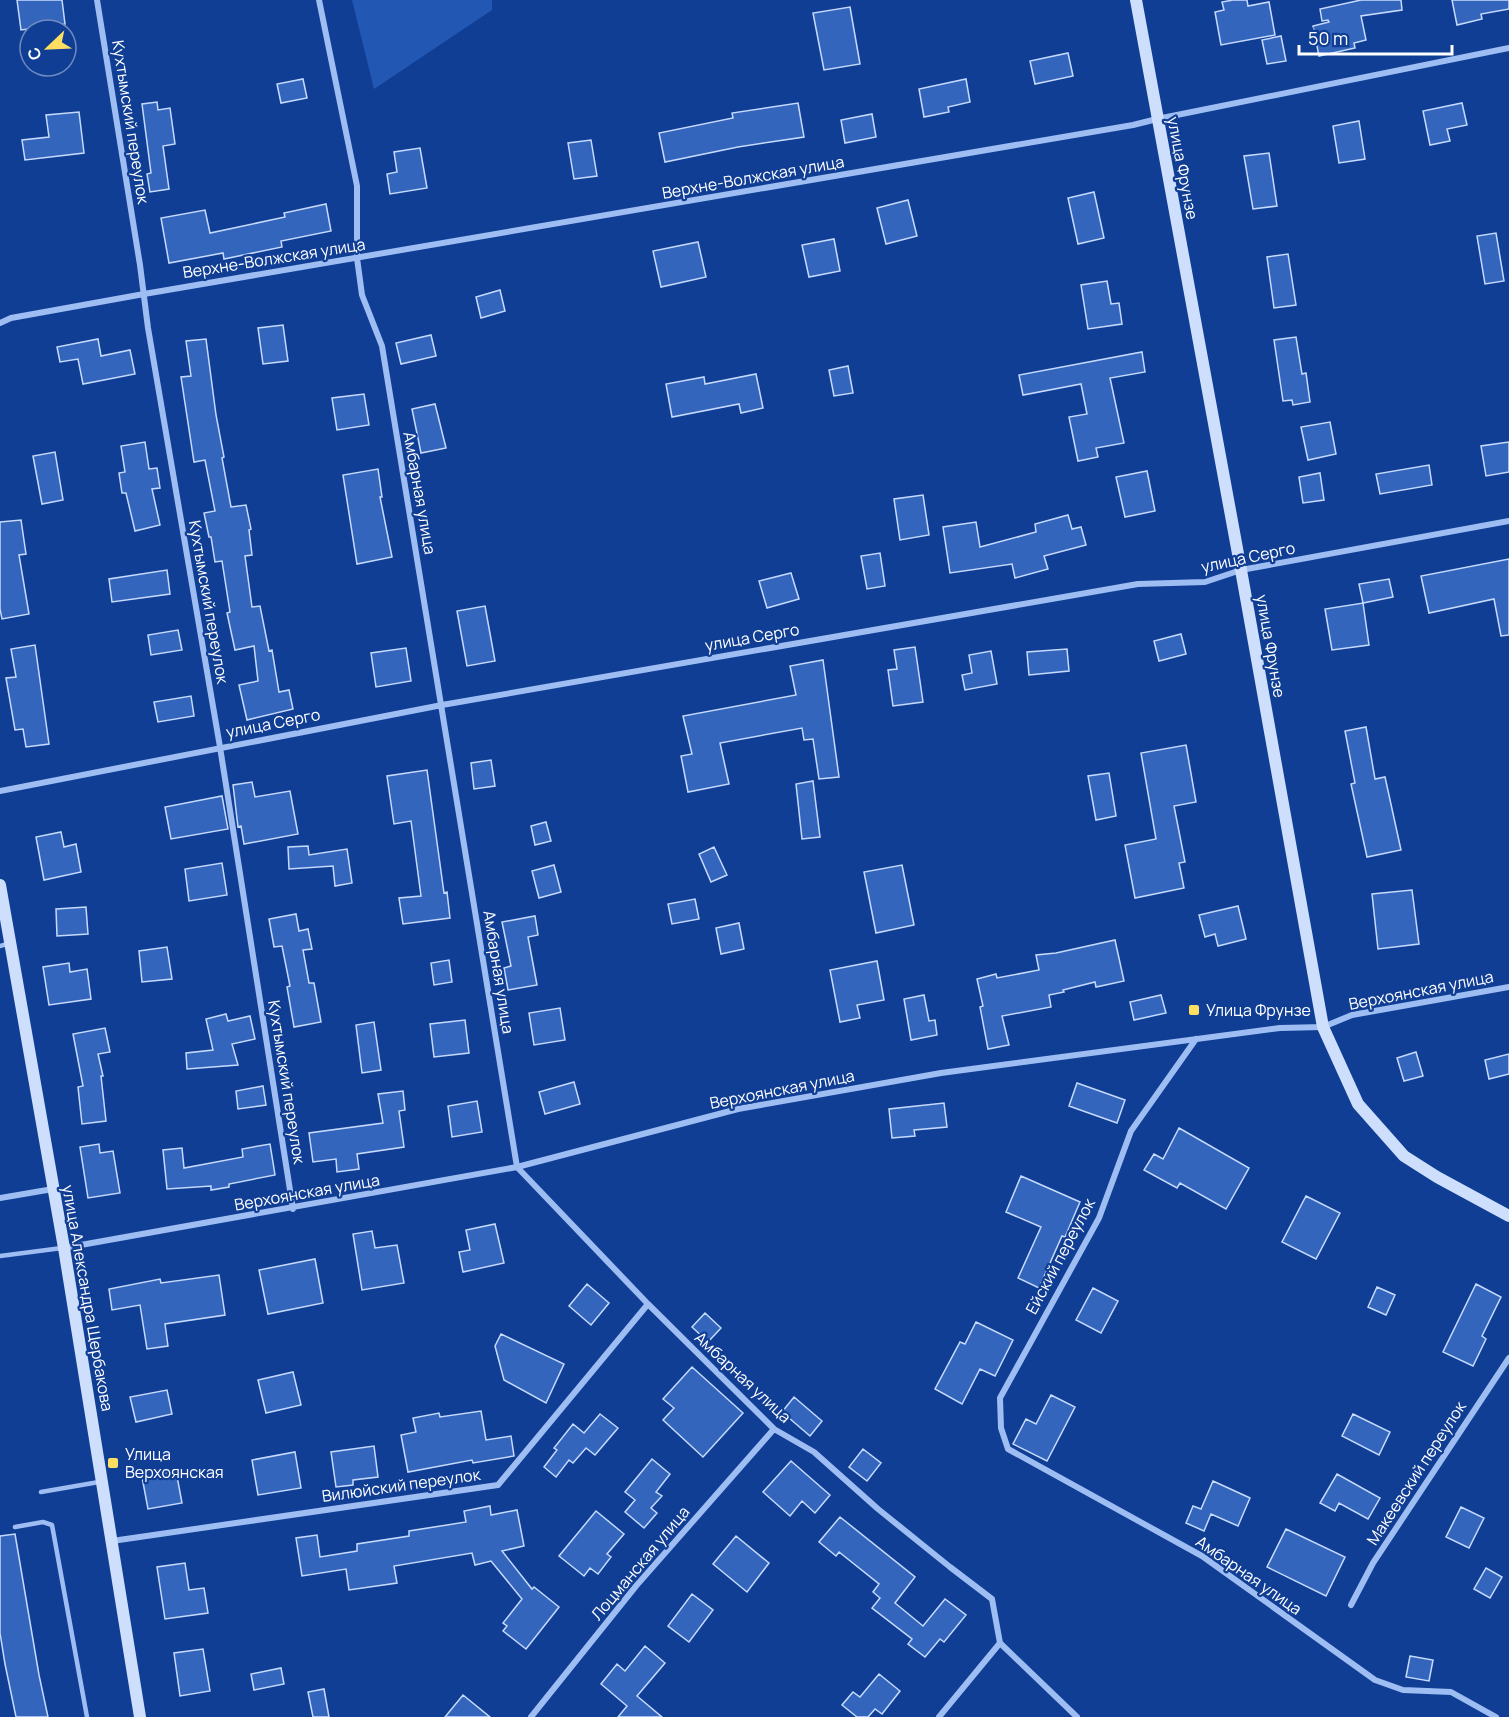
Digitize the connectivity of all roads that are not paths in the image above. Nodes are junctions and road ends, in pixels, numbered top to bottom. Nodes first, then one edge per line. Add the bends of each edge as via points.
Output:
1 (97, 0) edge
2 (319, 0) edge
3 (1136, 0) edge
4 (1509, 48) edge
5 (1157, 119) junction
6 (357, 258) junction
7 (144, 294) junction
8 (0, 323) edge
9 (1509, 521) edge
10 (1241, 570) junction
11 (442, 705) junction
12 (220, 747) junction
13 (0, 791) edge
14 (0, 885) edge
15 (5, 945) edge
16 (1509, 987) edge
17 (1323, 1027) junction
18 (1196, 1039) junction
19 (517, 1167) junction
20 (53, 1189) junction
21 (0, 1198) edge
22 (294, 1209) junction
23 (1509, 1216) edge
24 (64, 1248) junction
25 (0, 1256) edge
26 (648, 1304) junction
27 (1509, 1358) edge
28 (1001, 1428) joint
29 (774, 1429) junction
30 (102, 1481) junction
31 (41, 1492) dead end
32 (15, 1527) dead end
33 (112, 1541) junction
34 (1351, 1605) dead end
35 (1000, 1643) junction
36 (87, 1717) edge
37 (140, 1717) edge
38 (531, 1717) edge
39 (939, 1717) edge
40 (1077, 1717) edge
41 (1496, 1717) edge

1 - 7 street, Кухтымский переулок
2 - 6 street, Амбарная улица via 357,186
3 - 5 street, улица Фрунзе
4 - 5 street, Верхне-Волжская улица
5 - 6 street, Верхне-Волжская улица
5 - 10 street, улица Фрунзе
6 - 7 street, Верхне-Волжская улица
6 - 11 street, Амбарная улица via 362,295 381,346
7 - 8 street, Верхне-Волжская улица
7 - 12 street, Кухтымский переулок
9 - 10 street, улица Серго
10 - 11 street, улица Серго via 1205,582 1138,584
10 - 17 street, улица Фрунзе
11 - 12 street, улица Серго
11 - 19 street, Амбарная улица
12 - 13 street, улица Серго
12 - 22 street, Кухтымский переулок
14 - 15 street, улица Александра Щербакова
15 - 20 street, улица Александра Щербакова
16 - 17 street, Верхоянская улица via 1352,1015
17 - 18 street, Верхоянская улица via 1280,1028
17 - 23 street, улица Фрунзе via 1358,1104 1404,1156
18 - 19 street, Верхоянская улица via 941,1073 738,1109
18 - 28 street, Ейский переулок via 1131,1131 1099,1218 1000,1398
19 - 22 street, Верхоянская улица
19 - 26 street, Амбарная улица
20 - 21 street
20 - 24 street, улица Александра Щербакова
22 - 24 street, Верхоянская улица
24 - 25 lane
24 - 30 street, улица Александра Щербакова
26 - 29 street, Амбарная улица
26 - 33 street, Вилюйский переулок via 498,1485
27 - 34 street, Макеевский переулок via 1373,1563
28 - 41 street, Амбарная улица via 1008,1449 1202,1556 1375,1680 1403,1690 1451,1692
29 - 35 street, Амбарная улица via 814,1452 878,1509 992,1599
29 - 38 street, Лоцманская улица via 636,1586
30 - 31 lane
30 - 33 street, улица Александра Щербакова
32 - 36 lane via 43,1522 52,1525
33 - 37 street, улица Александра Щербакова
35 - 39 street
35 - 40 street

